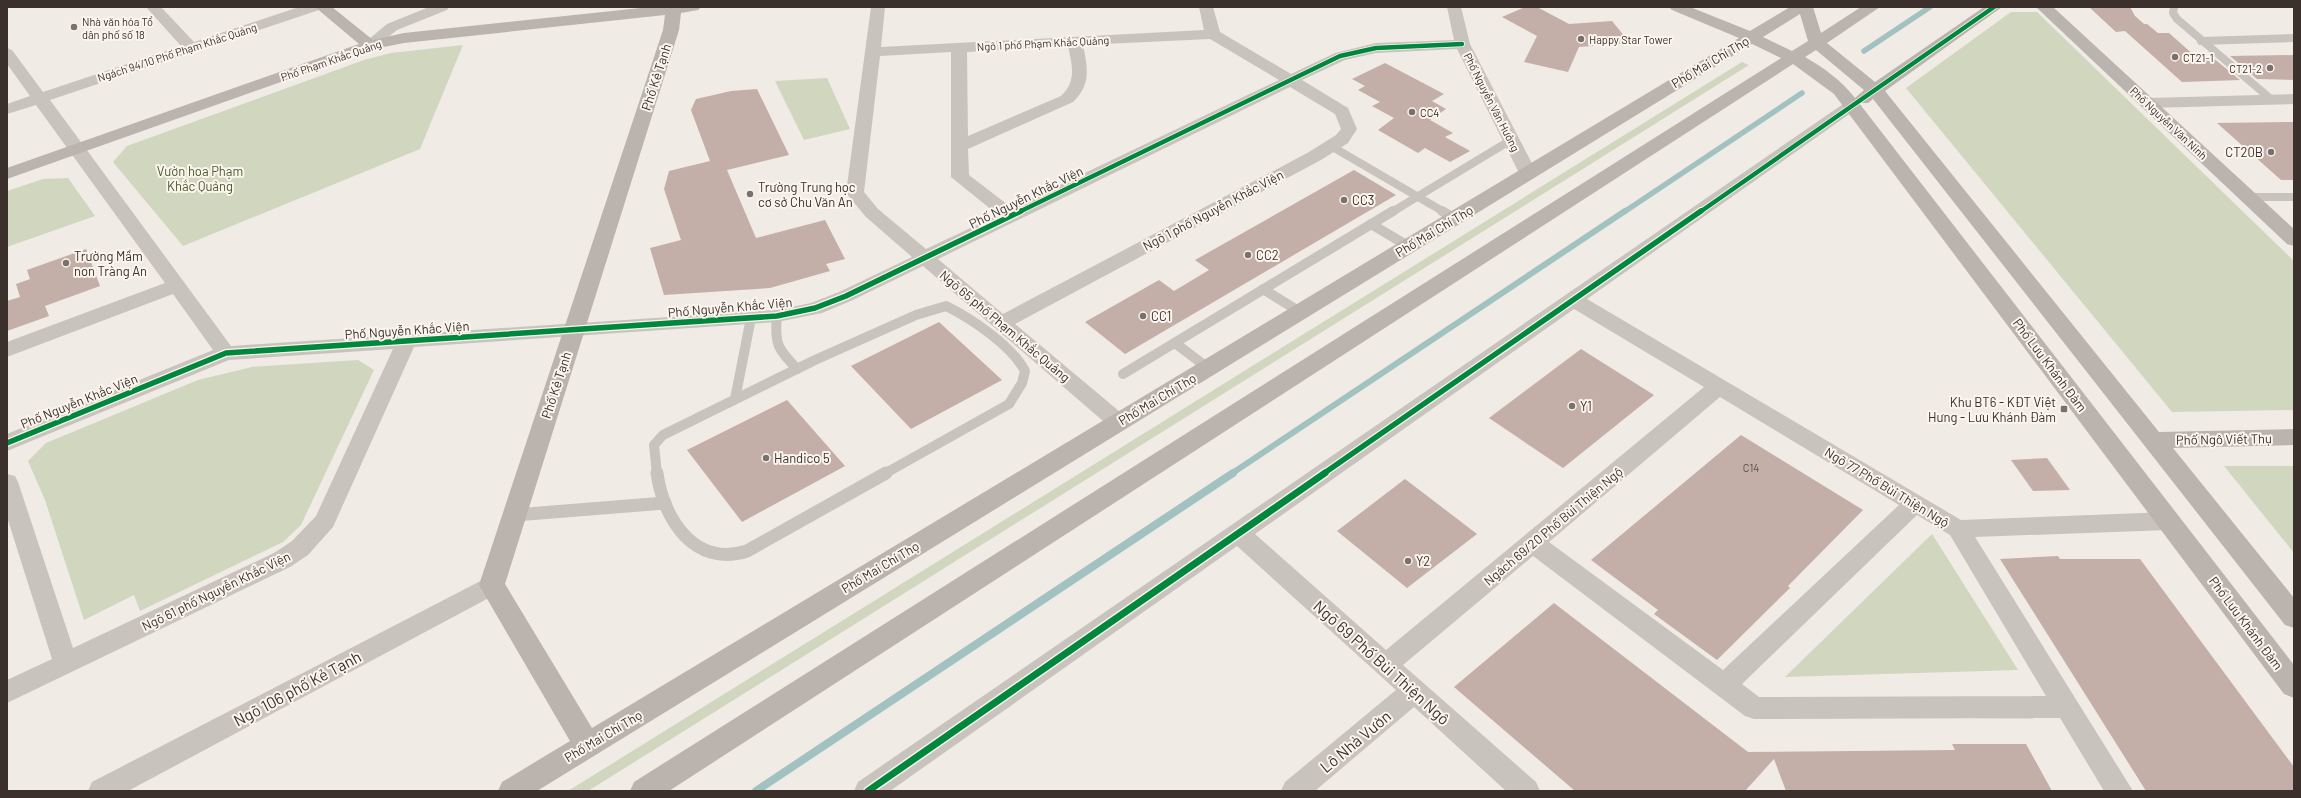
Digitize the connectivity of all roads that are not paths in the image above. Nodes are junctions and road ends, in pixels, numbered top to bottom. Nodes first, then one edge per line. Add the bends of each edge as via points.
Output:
1 (154, 7) edge
2 (314, 7) edge
3 (323, 7) edge
4 (442, 7) edge
5 (680, 7) edge
6 (878, 7) edge
7 (1206, 7) edge
8 (1454, 7) edge
9 (1677, 7) edge
10 (1872, 7) edge
11 (1994, 7) edge
12 (2044, 7) edge
13 (2174, 7) edge
14 (1794, 23) edge
15 (1213, 34) junction
16 (1750, 38) junction
17 (2294, 38) edge
18 (1075, 41) junction
19 (2201, 41) junction
20 (1816, 42) junction
21 (1462, 44) junction
22 (370, 45) junction
23 (960, 47) junction
24 (191, 48) junction
25 (872, 52) junction
26 (7, 53) edge
27 (1290, 81) junction
28 (1875, 90) junction
29 (40, 98) junction
30 (2294, 99) edge
31 (2272, 100) junction
32 (2148, 103) junction
33 (1852, 105) junction
34 (7, 109) edge
35 (1511, 140) junction
36 (960, 146) junction
37 (1331, 146) junction
38 (77, 149) junction
39 (1528, 173) junction
40 (7, 174) edge
41 (1417, 197) junction
42 (2294, 197) edge
43 (2249, 198) junction
44 (1011, 216) junction
45 (1454, 218) junction
46 (1371, 224) junction
47 (2294, 240) edge
48 (1408, 246) junction
49 (925, 258) junction
50 (177, 286) junction
51 (1263, 289) junction
52 (1574, 300) junction
53 (1300, 312) junction
54 (777, 316) junction
55 (751, 318) junction
56 (1001, 323) junction
57 (574, 330) junction
58 (407, 341) junction
59 (1175, 343) junction
60 (7, 350) edge
61 (226, 353) junction
62 (1208, 368) junction
63 (797, 369) junction
64 (1123, 374) dead end
65 (1719, 386) junction
66 (735, 399) junction
67 (1118, 422) junction
68 (2294, 437) edge
69 (2153, 440) junction
70 (7, 443) edge
71 (7, 482) edge
72 (665, 503) junction
73 (1915, 503) junction
74 (514, 515) junction
75 (2169, 521) junction
76 (1958, 529) junction
77 (1238, 533) junction
78 (1533, 543) junction
79 (492, 585) junction
80 (2294, 617) edge
81 (66, 664) junction
82 (1386, 665) junction
83 (1724, 685) junction
84 (2294, 686) edge
85 (1414, 691) junction
86 (7, 692) edge
87 (2068, 708) junction
88 (587, 745) junction
89 (102, 791) edge
90 (512, 791) edge
91 (644, 791) edge
92 (868, 791) edge
93 (1295, 791) edge
94 (1526, 791) edge
95 (2119, 791) edge

1 - 24 street
2 - 24 street, Ngách 94/10 Phố Phạm Khắc Quảng
3 - 22 street
4 - 22 street via 392,27
5 - 22 street, Phố Phạm Khắc Quảng via 404,38
5 - 57 street, Phố Kẻ Tạnh
6 - 25 street, Ngõ 65 phố Phạm Khắc Quảng
7 - 15 street
8 - 21 street, Phố Nguyễn Văn Hưởng
9 - 16 street, Phố Lưu Khánh Đàm
10 - 20 street, Phố Mai Chí Thọ
11 - 28 street
12 - 32 street, Phố Nguyễn Văn Ninh
13 - 19 lane via 2173,13 2177,19
14 - 16 street, Phố Mai Chí Thọ
14 - 16 street, Phố Lưu Khánh Đàm
14 - 20 street, Phố Mai Chí Thọ
14 - 20 street
14 - 33 street, Phố Lưu Khánh Đàm via 1813,68 1833,83
14 - 91 street, Phố Mai Chí Thọ
15 - 18 street, Ngõ 1 phố Phạm Khắc Quảng
15 - 27 street
16 - 39 street, Phố Mai Chí Thọ
17 - 19 lane
18 - 23 street, Ngõ 1 phố Phạm Khắc Quảng
18 - 36 street via 1081,75 1076,92 1067,99
19 - 31 lane
20 - 28 street
21 - 27 street, Phố Nguyễn Khắc Viện via 1361,50 1340,56
21 - 35 street, Phố Nguyễn Văn Hưởng
22 - 38 street, Phố Phạm Khắc Quảng
23 - 25 street, Ngõ 1 phố Phạm Khắc Quảng
23 - 36 street
24 - 29 street, Ngách 94/10 Phố Phạm Khắc Quảng
25 - 49 street, Ngõ 65 phố Phạm Khắc Quảng via 855,193 872,213
26 - 29 street
27 - 37 street, Ngõ 1 phố Nguyễn Khắc Viện via 1342,111 1349,129 1342,139
27 - 44 street, Phố Nguyễn Khắc Viện
28 - 33 street
28 - 69 street
29 - 34 street, Ngách 94/10 Phố Phạm Khắc Quảng
29 - 38 street
30 - 31 street
31 - 32 street
32 - 43 street, Phố Nguyễn Văn Ninh
33 - 52 street
33 - 75 street, Phố Lưu Khánh Đàm
35 - 39 street, Phố Nguyễn Văn Hưởng
35 - 41 lane
36 - 44 street via 960,177
37 - 41 lane
37 - 56 street, Ngõ 1 phố Nguyễn Khắc Viện
38 - 40 street, Phố Phạm Khắc Quảng
38 - 50 street
39 - 45 street, Phố Mai Chí Thọ
41 - 45 lane
41 - 46 lane
42 - 43 lane
43 - 47 street, Phố Nguyễn Văn Ninh
44 - 49 street, Phố Nguyễn Khắc Viện
45 - 48 street, Phố Mai Chí Thọ
46 - 48 lane
46 - 51 lane
48 - 53 street, Phố Mai Chí Thọ
49 - 54 street, Phố Nguyễn Khắc Viện via 836,300 815,308
49 - 56 street, Ngõ 65 phố Phạm Khắc Quảng
50 - 60 street
50 - 61 street
51 - 53 lane
51 - 59 lane
52 - 65 street, Ngõ 77 Phố Bùi Thiện Ngộ
52 - 77 street
53 - 62 street, Phố Mai Chí Thọ
54 - 55 street, Phố Nguyễn Khắc Viện
54 - 63 lane via 775,345
55 - 57 street, Phố Nguyễn Khắc Viện
55 - 66 lane
56 - 67 street, Ngõ 65 phố Phạm Khắc Quảng
57 - 58 street, Phố Nguyễn Khắc Viện
57 - 74 street, Phố Kẻ Tạnh
58 - 61 street, Phố Nguyễn Khắc Viện
58 - 81 street, Ngõ 61 phố Nguyễn Khắc Viện via 325,521 305,544 282,560
59 - 62 lane
59 - 64 lane
61 - 70 street, Phố Nguyễn Khắc Viện
62 - 67 street, Phố Mai Chí Thọ
63 - 66 lane
63 - 72 lane via 916,315 946,306 975,324 1016,356 1025,371 1013,397 1004,407 747,551 709,552 696,547 679,532 667,513
65 - 73 street, Ngõ 77 Phố Bùi Thiện Ngộ
65 - 78 street, Ngách 69/20 Phố Bùi Thiện Ngộ
66 - 72 lane via 657,440 654,445 656,468
67 - 88 street, Phố Mai Chí Thọ
68 - 69 street, Phố Ngô Viết Thụ
69 - 80 street
71 - 81 street
72 - 74 lane
73 - 76 street, Ngõ 77 Phố Bùi Thiện Ngộ
73 - 83 street
74 - 79 street, Phố Kẻ Tạnh
75 - 76 street
75 - 84 street, Phố Lưu Khánh Đàm
76 - 87 street, Ngõ 77 Phố Bùi Thiện Ngộ
77 - 82 street, Ngõ 69 Phố Bùi Thiện Ngô
77 - 92 street
78 - 82 street, Ngách 69/20 Phố Bùi Thiện Ngộ
78 - 83 street
79 - 88 street
79 - 89 street, Ngõ 106 phố Kẻ Tạnh
81 - 86 street, Ngõ 61 phố Nguyễn Khắc Viện
82 - 85 street, Ngõ 69 Phố Bùi Thiện Ngô
83 - 87 street via 1754,708
85 - 93 street, Lô Nhà Vườn
85 - 94 street, Ngõ 69 Phố Bùi Thiện Ngô
87 - 95 street, Ngõ 77 Phố Bùi Thiện Ngộ
88 - 90 street, Phố Mai Chí Thọ

